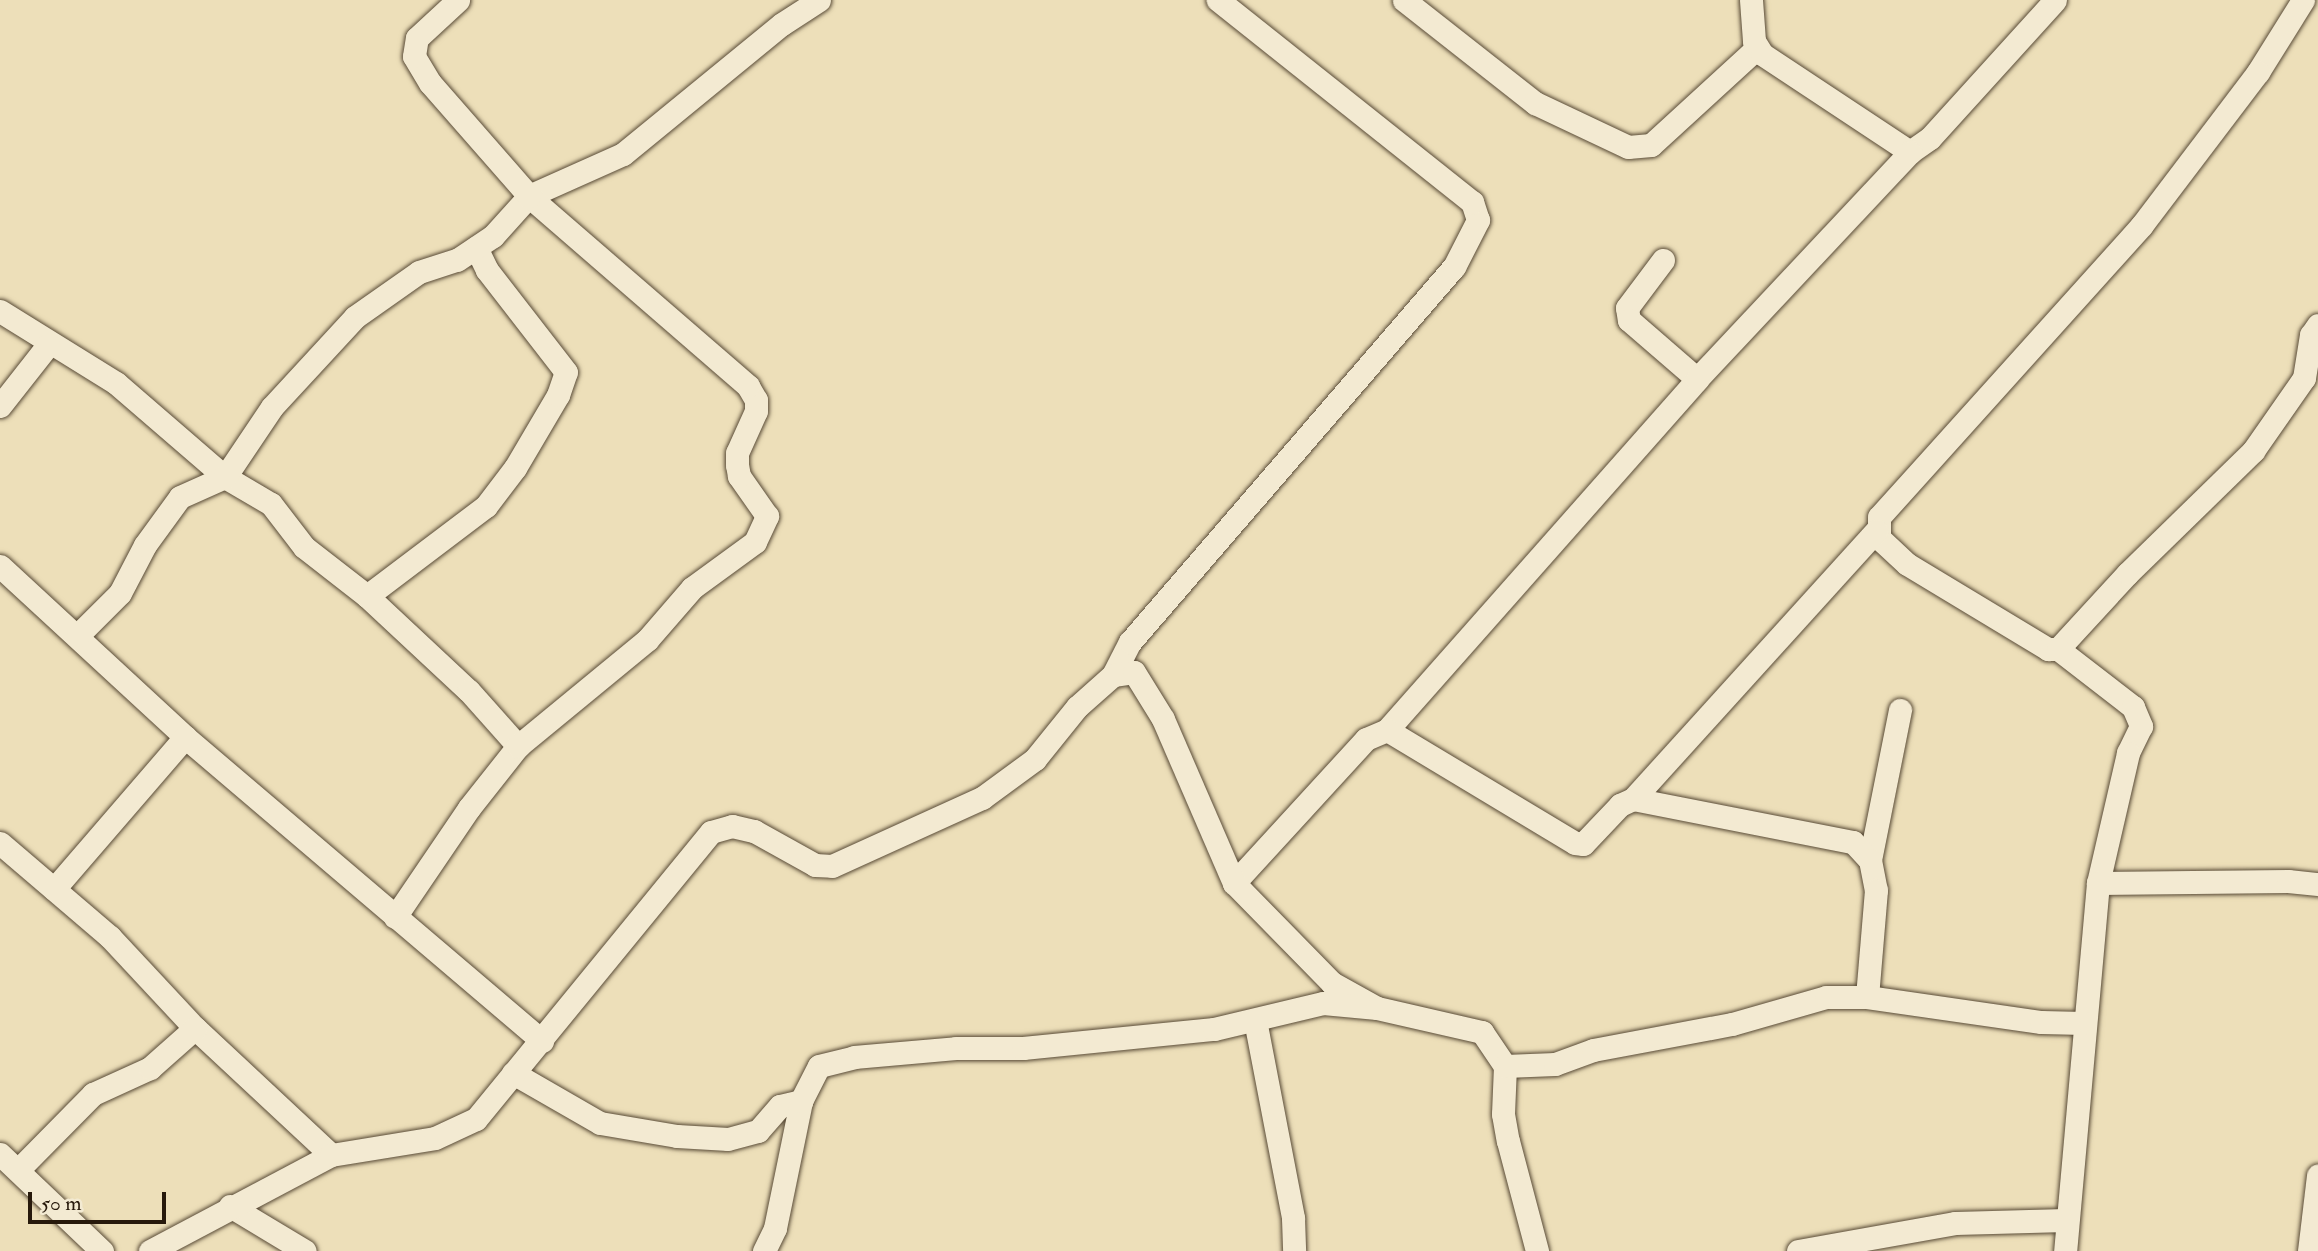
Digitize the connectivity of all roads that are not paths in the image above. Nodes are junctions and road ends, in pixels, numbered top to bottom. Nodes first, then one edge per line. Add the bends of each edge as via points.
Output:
1 (458, 0) edge
2 (820, 0) edge
3 (1218, 0) edge
4 (1404, 0) edge
5 (1751, 0) edge
6 (2055, 0) edge
7 (2303, 0) edge
8 (1757, 48) junction
9 (1910, 152) junction
10 (529, 196) junction
11 (476, 247) junction
12 (1663, 260) dead end
13 (0, 311) edge
14 (2318, 325) edge
15 (48, 345) junction
16 (2313, 367) edge
17 (1697, 379) junction
18 (0, 406) edge
19 (225, 477) junction
20 (1876, 531) junction
21 (0, 566) edge
22 (367, 596) junction
23 (78, 635) junction
24 (2058, 649) junction
25 (1113, 675) junction
26 (1900, 710) dead end
27 (1387, 730) junction
28 (185, 737) junction
29 (518, 746) junction
30 (1633, 799) junction
31 (0, 843) edge
32 (1870, 860) junction
33 (1234, 883) junction
34 (2098, 883) junction
35 (2318, 884) edge
36 (54, 889) junction
37 (395, 917) junction
38 (1867, 997) junction
39 (1377, 1008) junction
40 (1255, 1020) junction
41 (2084, 1023) junction
42 (195, 1028) junction
43 (542, 1041) junction
44 (1505, 1066) junction
45 (513, 1073) junction
46 (801, 1101) junction
47 (0, 1154) edge
48 (331, 1155) junction
49 (18, 1170) junction
50 (2318, 1176) edge
51 (230, 1206) junction
52 (2066, 1220) junction
53 (102, 1251) edge
54 (150, 1251) edge
55 (305, 1251) edge
56 (764, 1251) edge
57 (1294, 1251) edge
58 (1537, 1251) edge
59 (1798, 1251) edge
60 (2065, 1251) edge
61 (2309, 1251) edge

1 - 10 street via 417,38 414,56 430,83
2 - 10 street via 782,24 623,154
3 - 25 street via 1472,202 1478,220 1454,267 1130,642
4 - 8 street via 1535,103 1628,147 1651,145
5 - 8 street
6 - 9 street via 1930,138
7 - 20 street via 2258,72 2142,225 1879,517
8 - 9 street
9 - 17 street
10 - 11 street via 493,236
10 - 29 street via 748,386 756,411 741,441 737,465 739,476 767,516 755,542 692,588 647,640
11 - 19 street via 457,260 419,272 355,317 272,407
11 - 22 street via 494,280 565,372 562,383 515,468 486,506
12 - 17 street via 1627,308 1629,320
13 - 15 street
14 - 16 street via 2311,335
15 - 18 street
15 - 19 street via 116,383
16 - 24 street via 2253,451
17 - 27 street
19 - 22 street via 271,504 304,547
19 - 23 street via 180,497 145,545 120,593
20 - 24 street via 1907,564 2048,649
20 - 30 street
21 - 23 street
22 - 29 street via 469,691
23 - 28 street
24 - 34 street via 2133,707 2140,726 2128,753
25 - 33 street via 1134,673 1163,719
25 - 43 street via 1077,707 1035,759 982,798 832,866 815,864 754,831 732,826 711,832
26 - 32 street
27 - 30 street via 1575,843 1583,844 1620,805
27 - 33 street via 1366,739
28 - 36 street
28 - 37 street
29 - 37 street via 469,808
30 - 32 street via 1837,837 1853,842
31 - 36 street
32 - 38 street via 1877,906
33 - 39 street via 1332,983
34 - 35 street
34 - 41 street
36 - 42 street via 110,937
37 - 43 street
38 - 41 street via 2041,1022
38 - 44 street via 1826,997 1732,1024 1592,1050 1555,1065
39 - 40 street via 1323,1003
39 - 44 street via 1482,1032
40 - 46 street via 1214,1029 1073,1044 853,1057 820,1066
40 - 57 street via 1293,1218
41 - 52 street
42 - 48 street
42 - 49 street via 149,1068 93,1094
43 - 45 street
44 - 58 street via 1506,1127
45 - 46 street via 600,1123 677,1136 727,1139 758,1131 780,1106
45 - 48 street via 490,1106 458,1130
46 - 56 street via 775,1228
47 - 49 street
48 - 51 street
49 - 53 street
50 - 61 street
51 - 54 street
51 - 55 street
52 - 59 street via 1955,1223
52 - 60 street

